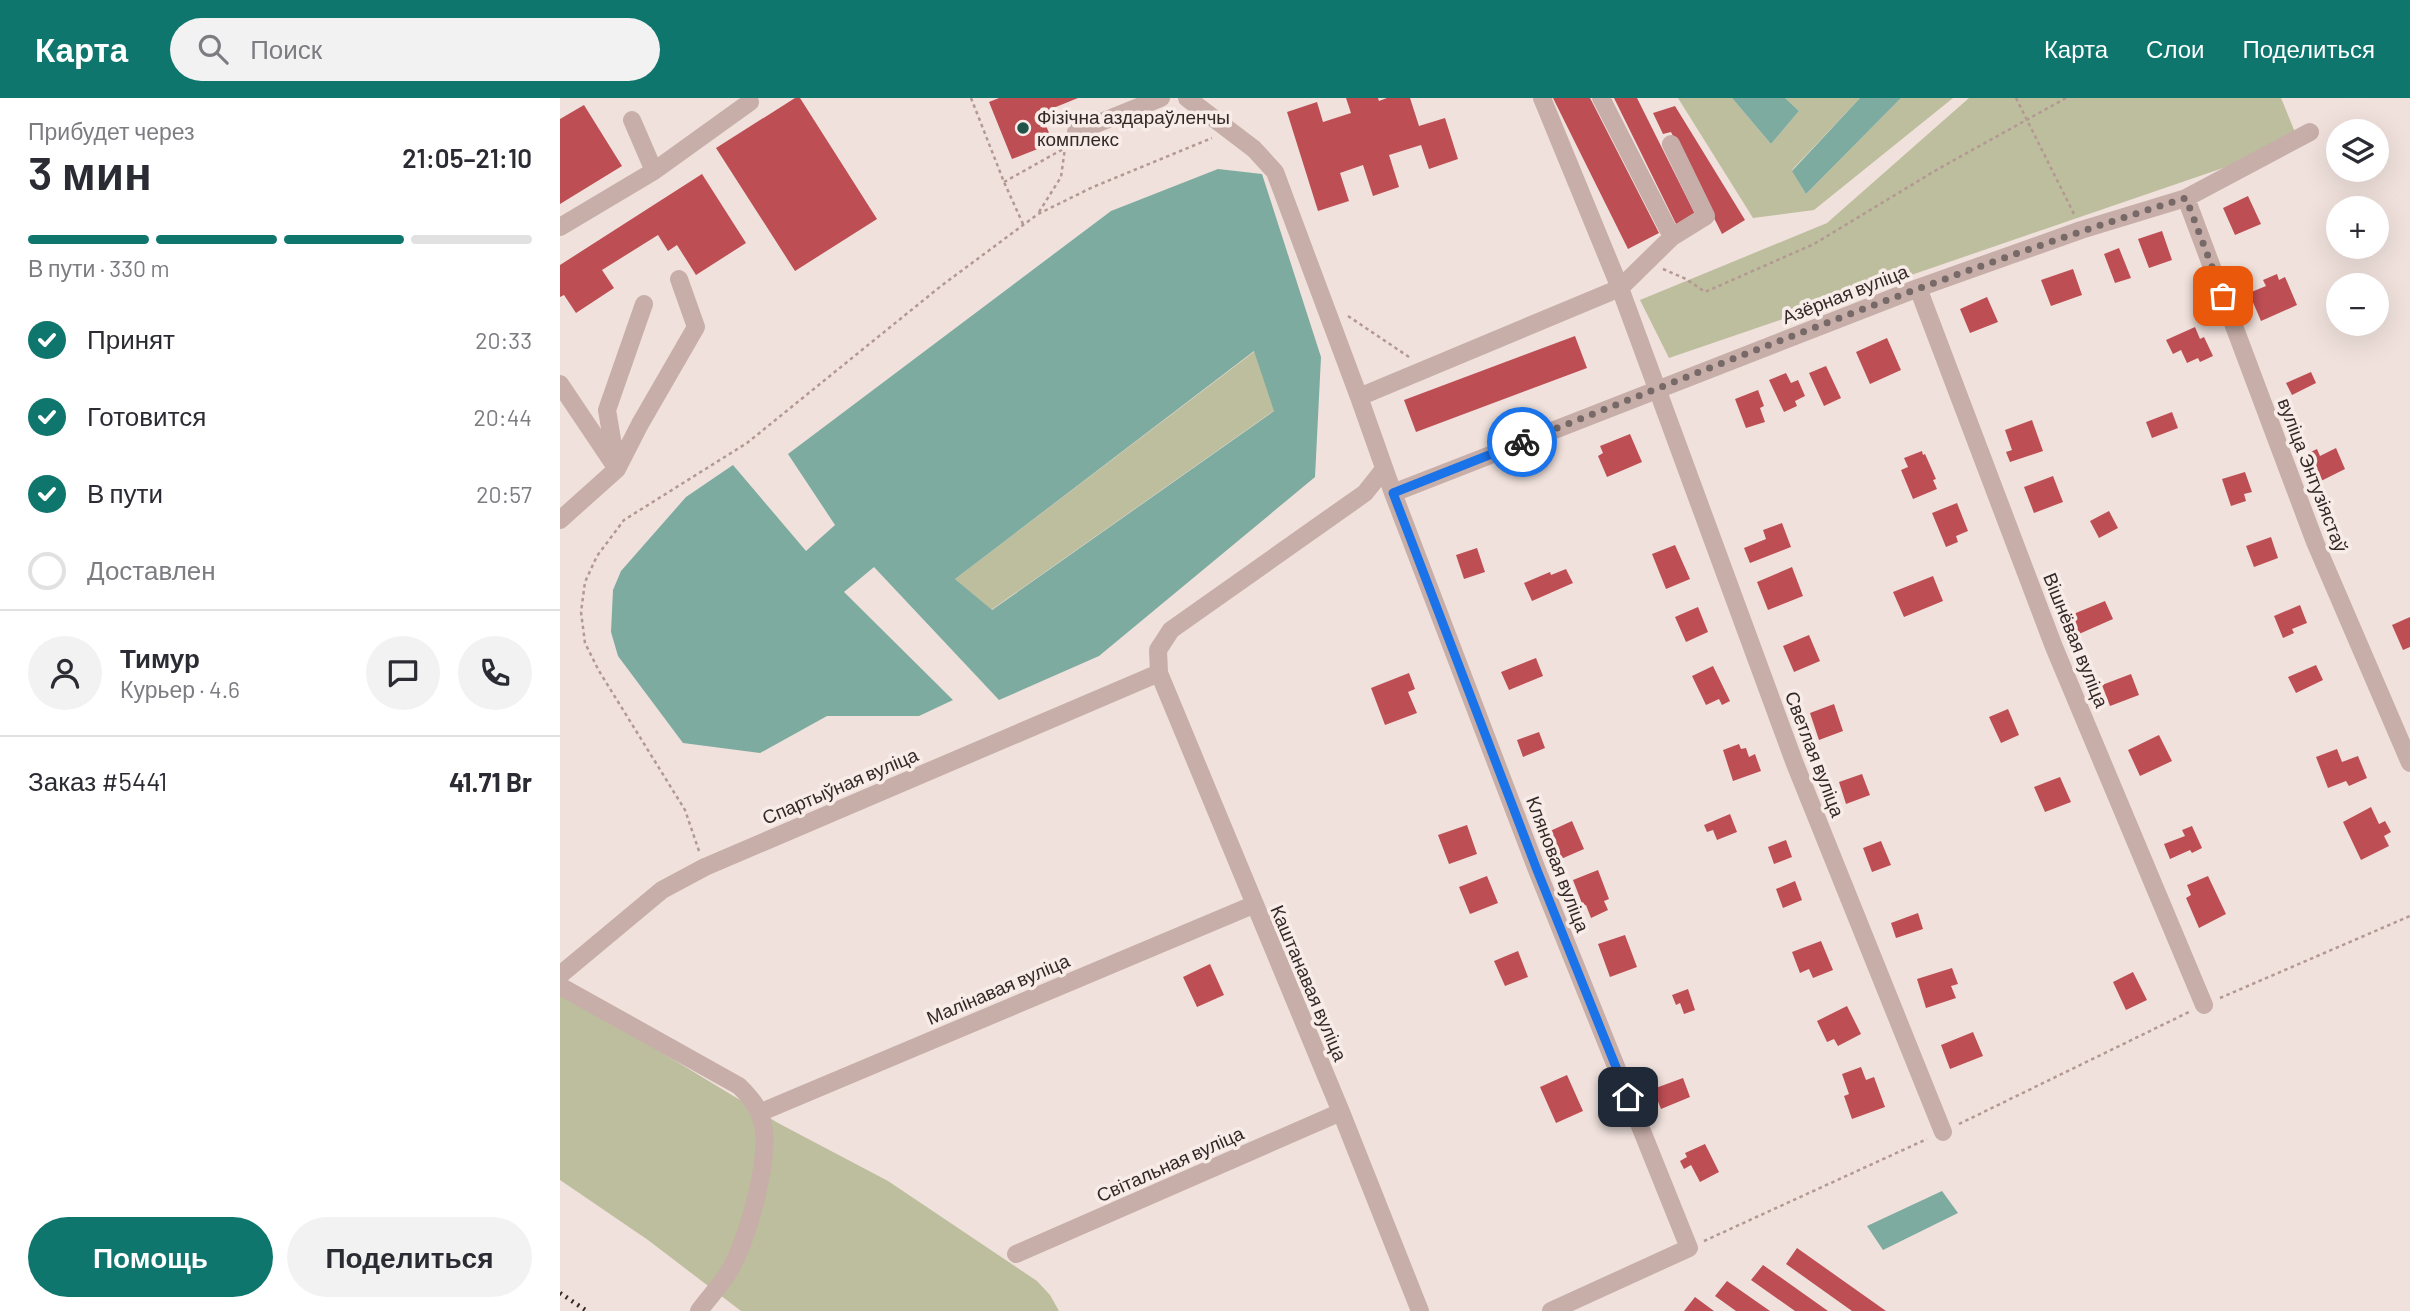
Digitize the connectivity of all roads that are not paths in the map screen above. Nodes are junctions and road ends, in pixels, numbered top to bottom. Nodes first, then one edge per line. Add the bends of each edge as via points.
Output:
1 (1161, 98) edge
2 (1187, 98) edge
3 (1542, 98) edge
4 (1601, 98) edge
5 (750, 102) dead end
6 (632, 120) dead end
7 (2310, 132) dead end
8 (1076, 139) road end
9 (1671, 144) dead end
10 (654, 171) junction
11 (2186, 198) junction
12 (560, 227) edge
13 (1672, 237) junction
14 (679, 279) dead end
15 (1620, 288) junction
16 (1918, 288) junction
17 (644, 304) dead end
18 (560, 384) edge
19 (1658, 388) junction
20 (1359, 397) junction
21 (617, 469) junction
22 (1384, 470) junction
23 (1393, 493) junction
24 (560, 520) edge
25 (1158, 673) junction
26 (2410, 763) edge
27 (1253, 905) junction
28 (560, 975) edge
29 (560, 986) edge
30 (2204, 1004) road end
31 (1341, 1112) junction
32 (759, 1113) junction
33 (1943, 1132) road end
34 (1016, 1254) dead end
35 (699, 1311) edge
36 (1420, 1311) edge
37 (1551, 1311) edge

1 - 8 street
2 - 20 street, Кляновая вуліца via 1254,149 1275,172
3 - 15 street, Светлая вуліца
4 - 13 street
5 - 10 street
6 - 10 street
7 - 11 street, Азёрная вуліца
9 - 13 street via 1706,216
10 - 12 street
11 - 16 street, Азёрная вуліца
11 - 26 street, вуліца Энтузіястаў via 2315,542
13 - 15 street
14 - 21 street via 696,327
15 - 19 street, Светлая вуліца
15 - 20 street
16 - 19 street, Азёрная вуліца
16 - 30 street, Вішнёвая вуліца via 2054,647
17 - 21 street via 607,410
18 - 21 street
19 - 23 street, Азёрная вуліца
19 - 33 street, Светлая вуліца via 1795,764
20 - 22 street, Кляновая вуліца
21 - 24 street
22 - 23 street, Кляновая вуліца
22 - 25 street via 1365,493 1171,629 1158,650
23 - 37 street, Кляновая вуліца via 1537,870 1689,1248
25 - 27 street, Каштанавая вуліца
25 - 28 street, Спартыўная вуліца via 705,867 662,890
27 - 31 street, Каштанавая вуліца
27 - 32 street, Малінавая вуліца
29 - 32 street via 739,1086
31 - 34 street, Світальная вуліца
31 - 36 street, Каштанавая вуліца
32 - 35 street via 764,1160 758,1197 731,1268

